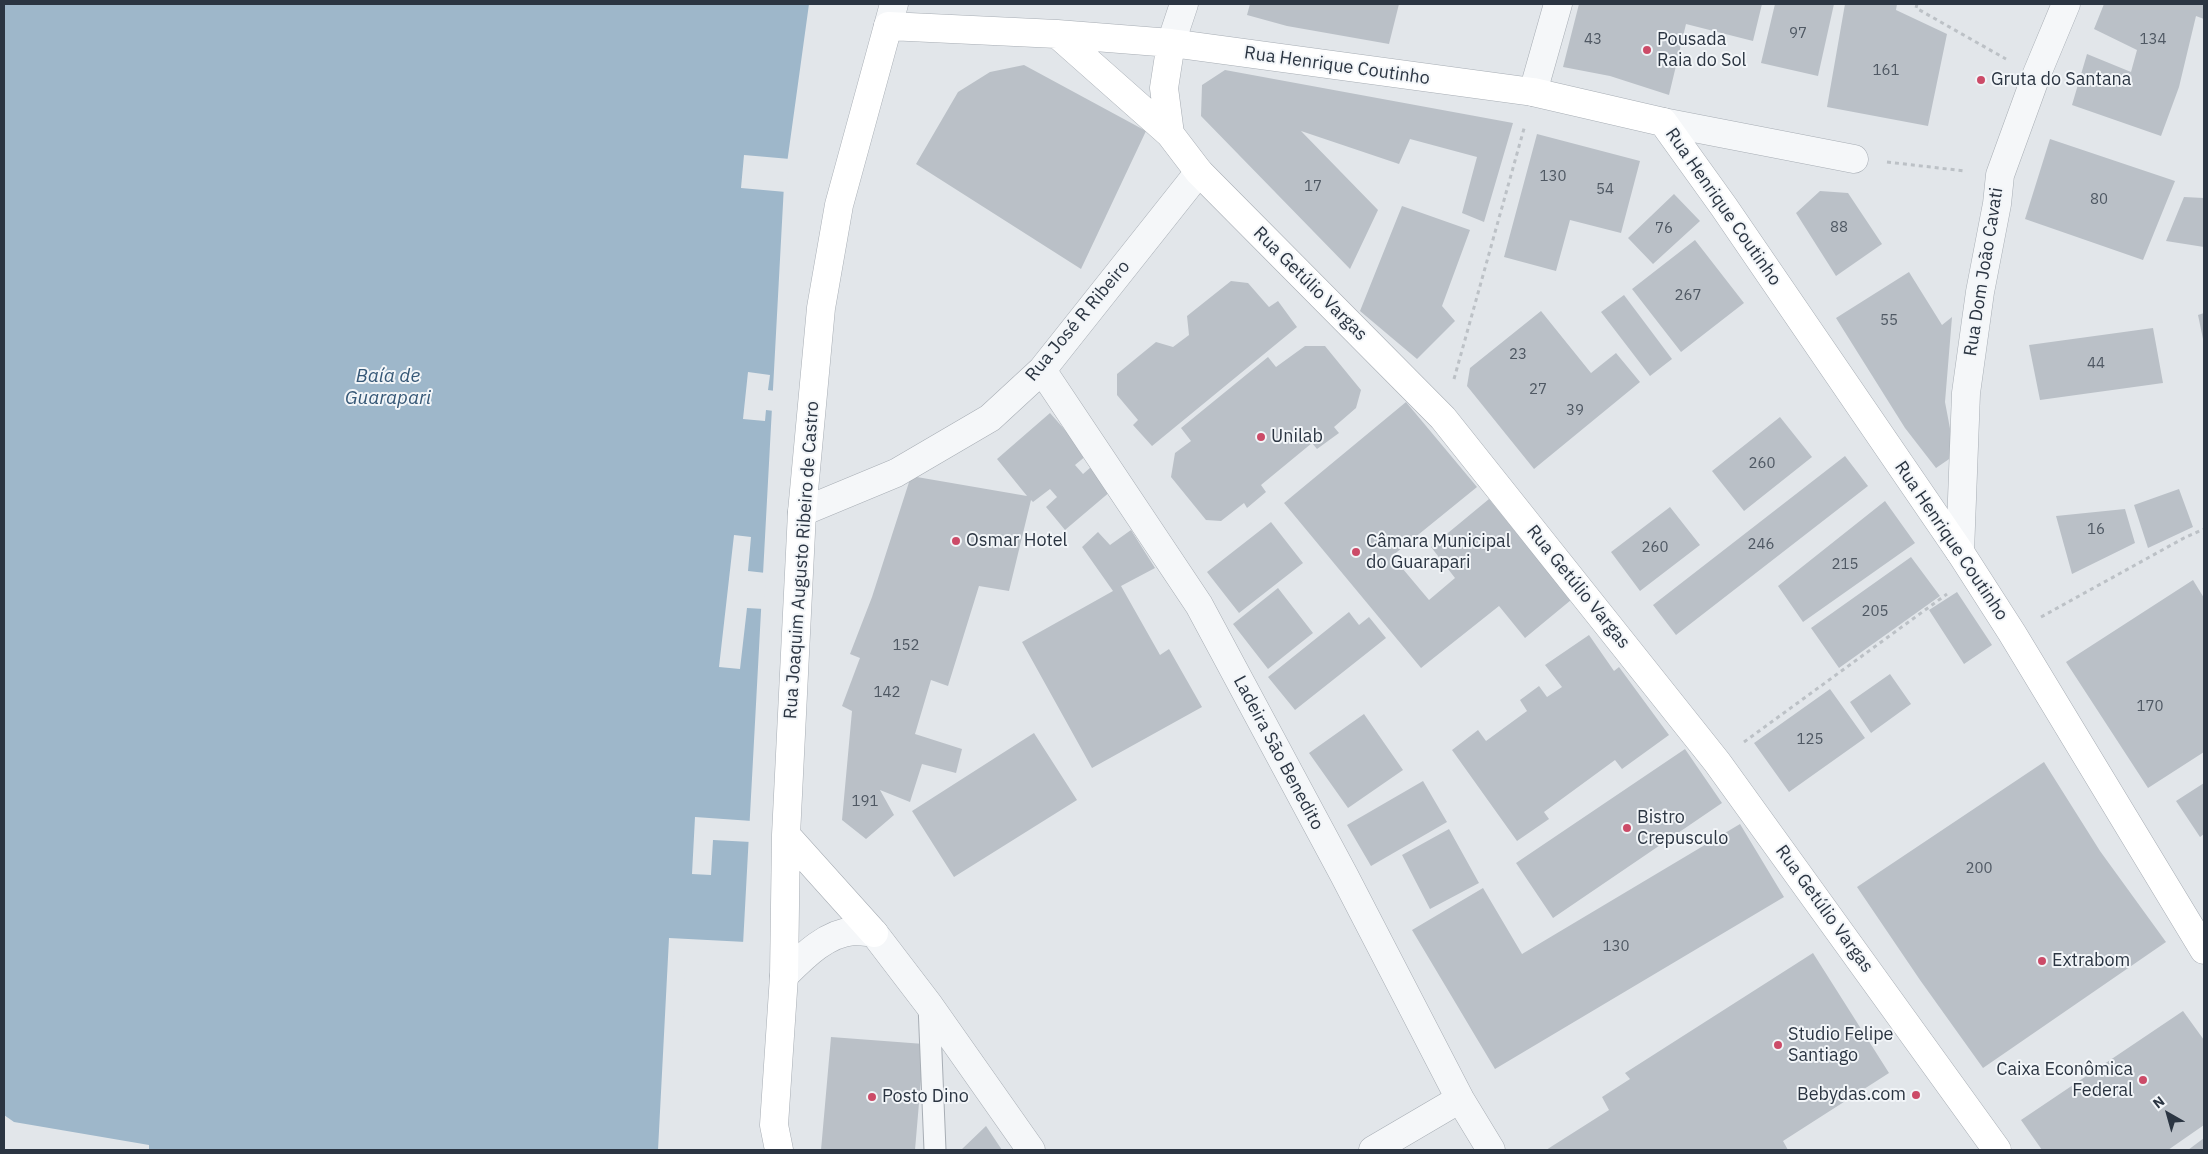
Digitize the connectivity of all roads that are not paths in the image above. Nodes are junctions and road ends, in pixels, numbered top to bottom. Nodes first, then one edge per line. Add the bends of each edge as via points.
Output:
1 (1184, 4) edge
2 (1558, 4) edge
3 (2066, 4) edge
4 (891, 15) edge
5 (1057, 34) junction
6 (1171, 43) junction
7 (1533, 92) junction
8 (1663, 122) junction
9 (1170, 134) junction
10 (1854, 159) road end
11 (1199, 172) junction
12 (1042, 370) junction
13 (802, 512) junction
14 (1967, 563) junction
15 (786, 835) junction
16 (874, 933) junction
17 (2204, 950) edge
18 (784, 976) junction
19 (929, 1005) junction
20 (1460, 1099) junction
21 (777, 1137) edge
22 (765, 1150) edge
23 (934, 1150) edge
24 (1031, 1150) edge
25 (1373, 1150) edge
26 (1491, 1150) edge
27 (1998, 1150) edge

1 - 6 street
2 - 7 street
3 - 14 street, Rua Dom João Cavati via 2000,175 1966,392
4 - 5 street, Rua Henrique Coutinho
4 - 13 street, Rua Joaquim Augusto Ribeiro de Castro via 839,205 821,308
5 - 6 street, Rua Henrique Coutinho
5 - 9 street
6 - 7 street, Rua Henrique Coutinho
6 - 9 street, Rua Getúlio Vargas via 1164,88
7 - 8 street, Rua Henrique Coutinho
8 - 10 street
8 - 14 street, Rua Henrique Coutinho
9 - 11 street, Rua Getúlio Vargas
11 - 12 street, Rua José R Ribeiro
11 - 27 street, Rua Getúlio Vargas via 1443,418 1718,762
12 - 13 street, Rua José R Ribeiro via 990,418 896,473
12 - 20 street, Ladeira São Benedito via 1199,605
13 - 15 street, Rua Joaquim Augusto Ribeiro de Castro
14 - 17 street, Rua Henrique Coutinho
15 - 16 street
15 - 18 street, Rua Joaquim Augusto Ribeiro de Castro
16 - 18 street via 854,931 834,936 802,958
16 - 19 street
18 - 21 street, Rua Joaquim Augusto Ribeiro de Castro
19 - 23 lane
19 - 24 street
20 - 25 street
20 - 26 street, Ladeira São Benedito
21 - 22 street, Rua Joaquim Augusto Ribeiro de Castro

